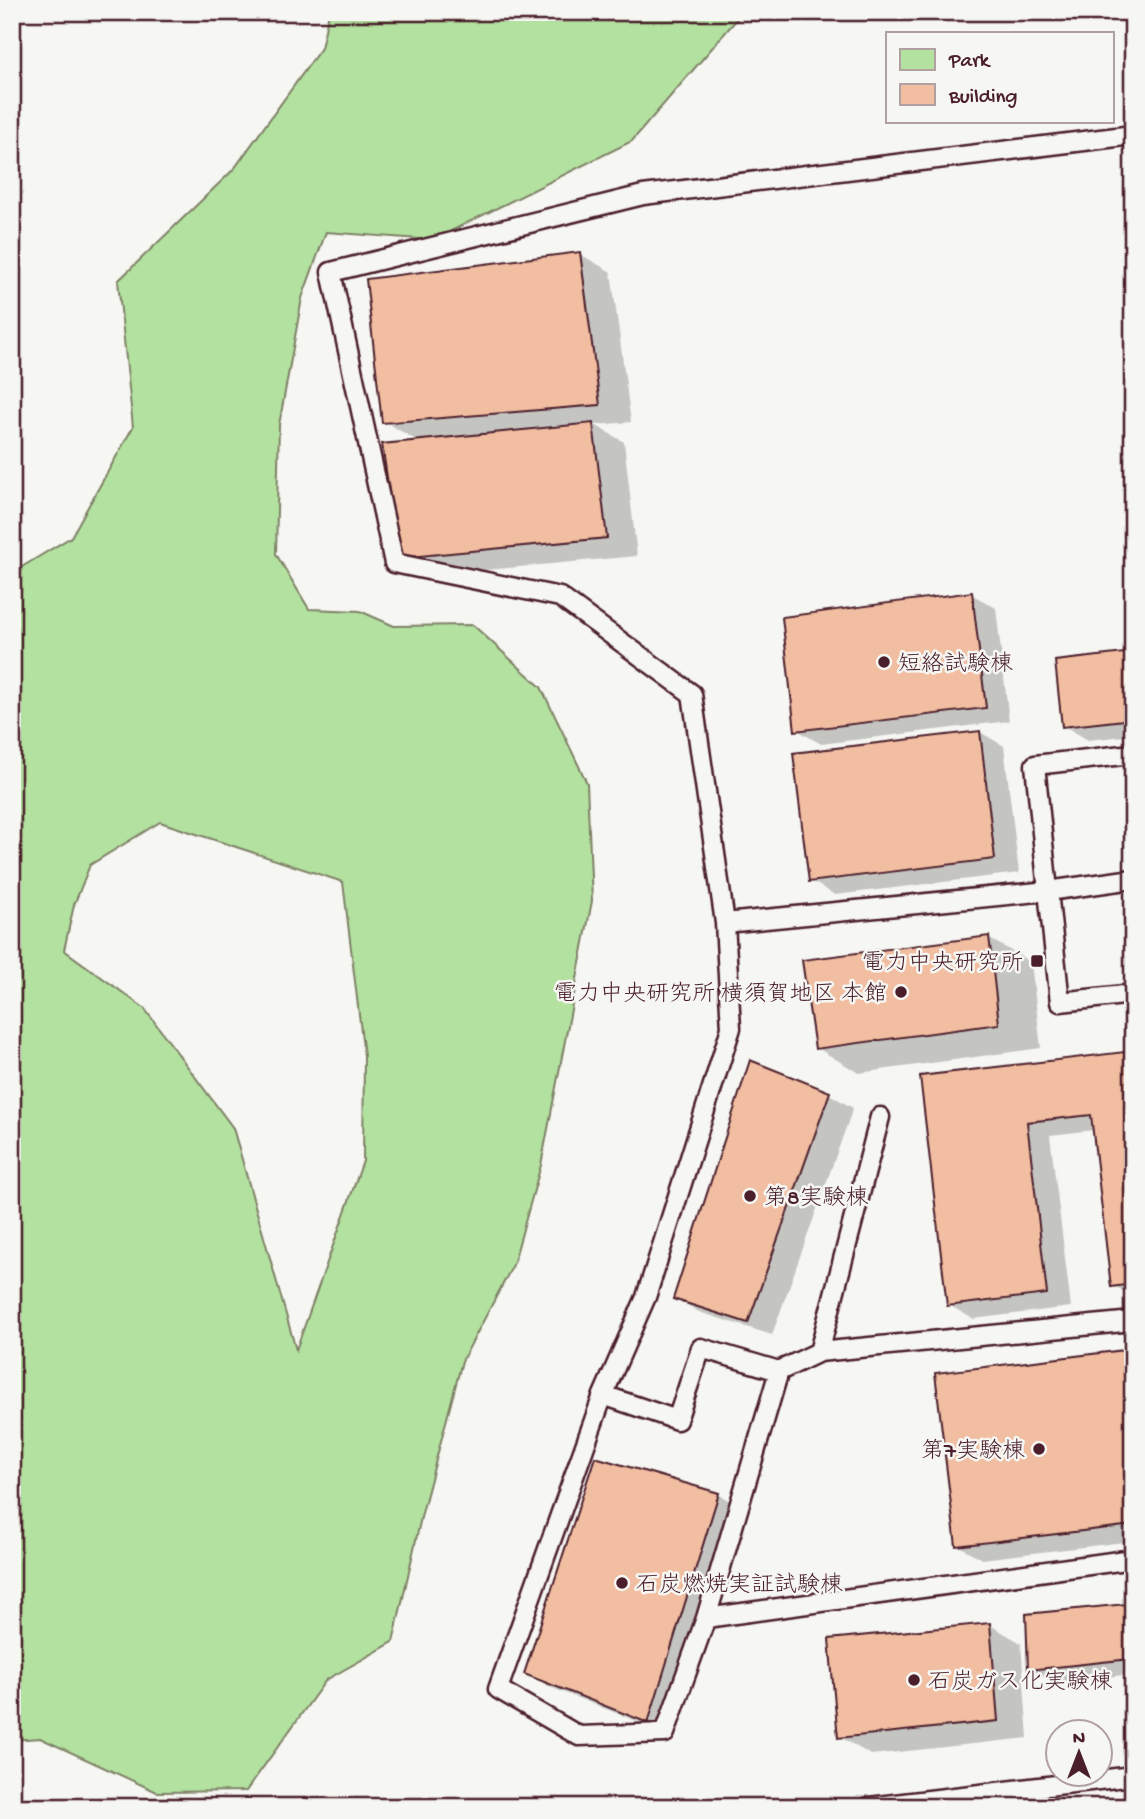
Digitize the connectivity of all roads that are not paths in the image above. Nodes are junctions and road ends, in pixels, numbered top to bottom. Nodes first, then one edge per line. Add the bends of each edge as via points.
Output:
1 (1133, 135) edge
2 (1132, 756) edge
3 (1133, 879) edge
4 (1048, 891) junction
5 (725, 923) junction
6 (1133, 994) edge
7 (880, 1116) dead end
8 (1133, 1321) edge
9 (819, 1352) junction
10 (779, 1371) junction
11 (603, 1395) junction
12 (1133, 1559) edge
13 (706, 1618) junction
14 (1133, 1776) edge
15 (912, 1804) edge
16 (869, 1807) edge

1 - 5 lane via 643,195 331,272 394,563 560,597 692,694
2 - 4 lane via 1035,765
3 - 4 lane
4 - 5 lane
4 - 6 lane via 1060,1002
5 - 11 lane via 731,1028 646,1297
7 - 9 lane
8 - 9 lane
9 - 10 lane
10 - 11 lane via 701,1348 677,1420
10 - 13 lane
11 - 13 lane via 498,1689 579,1736 665,1733
12 - 13 lane
14 - 15 lane
15 - 16 lane

